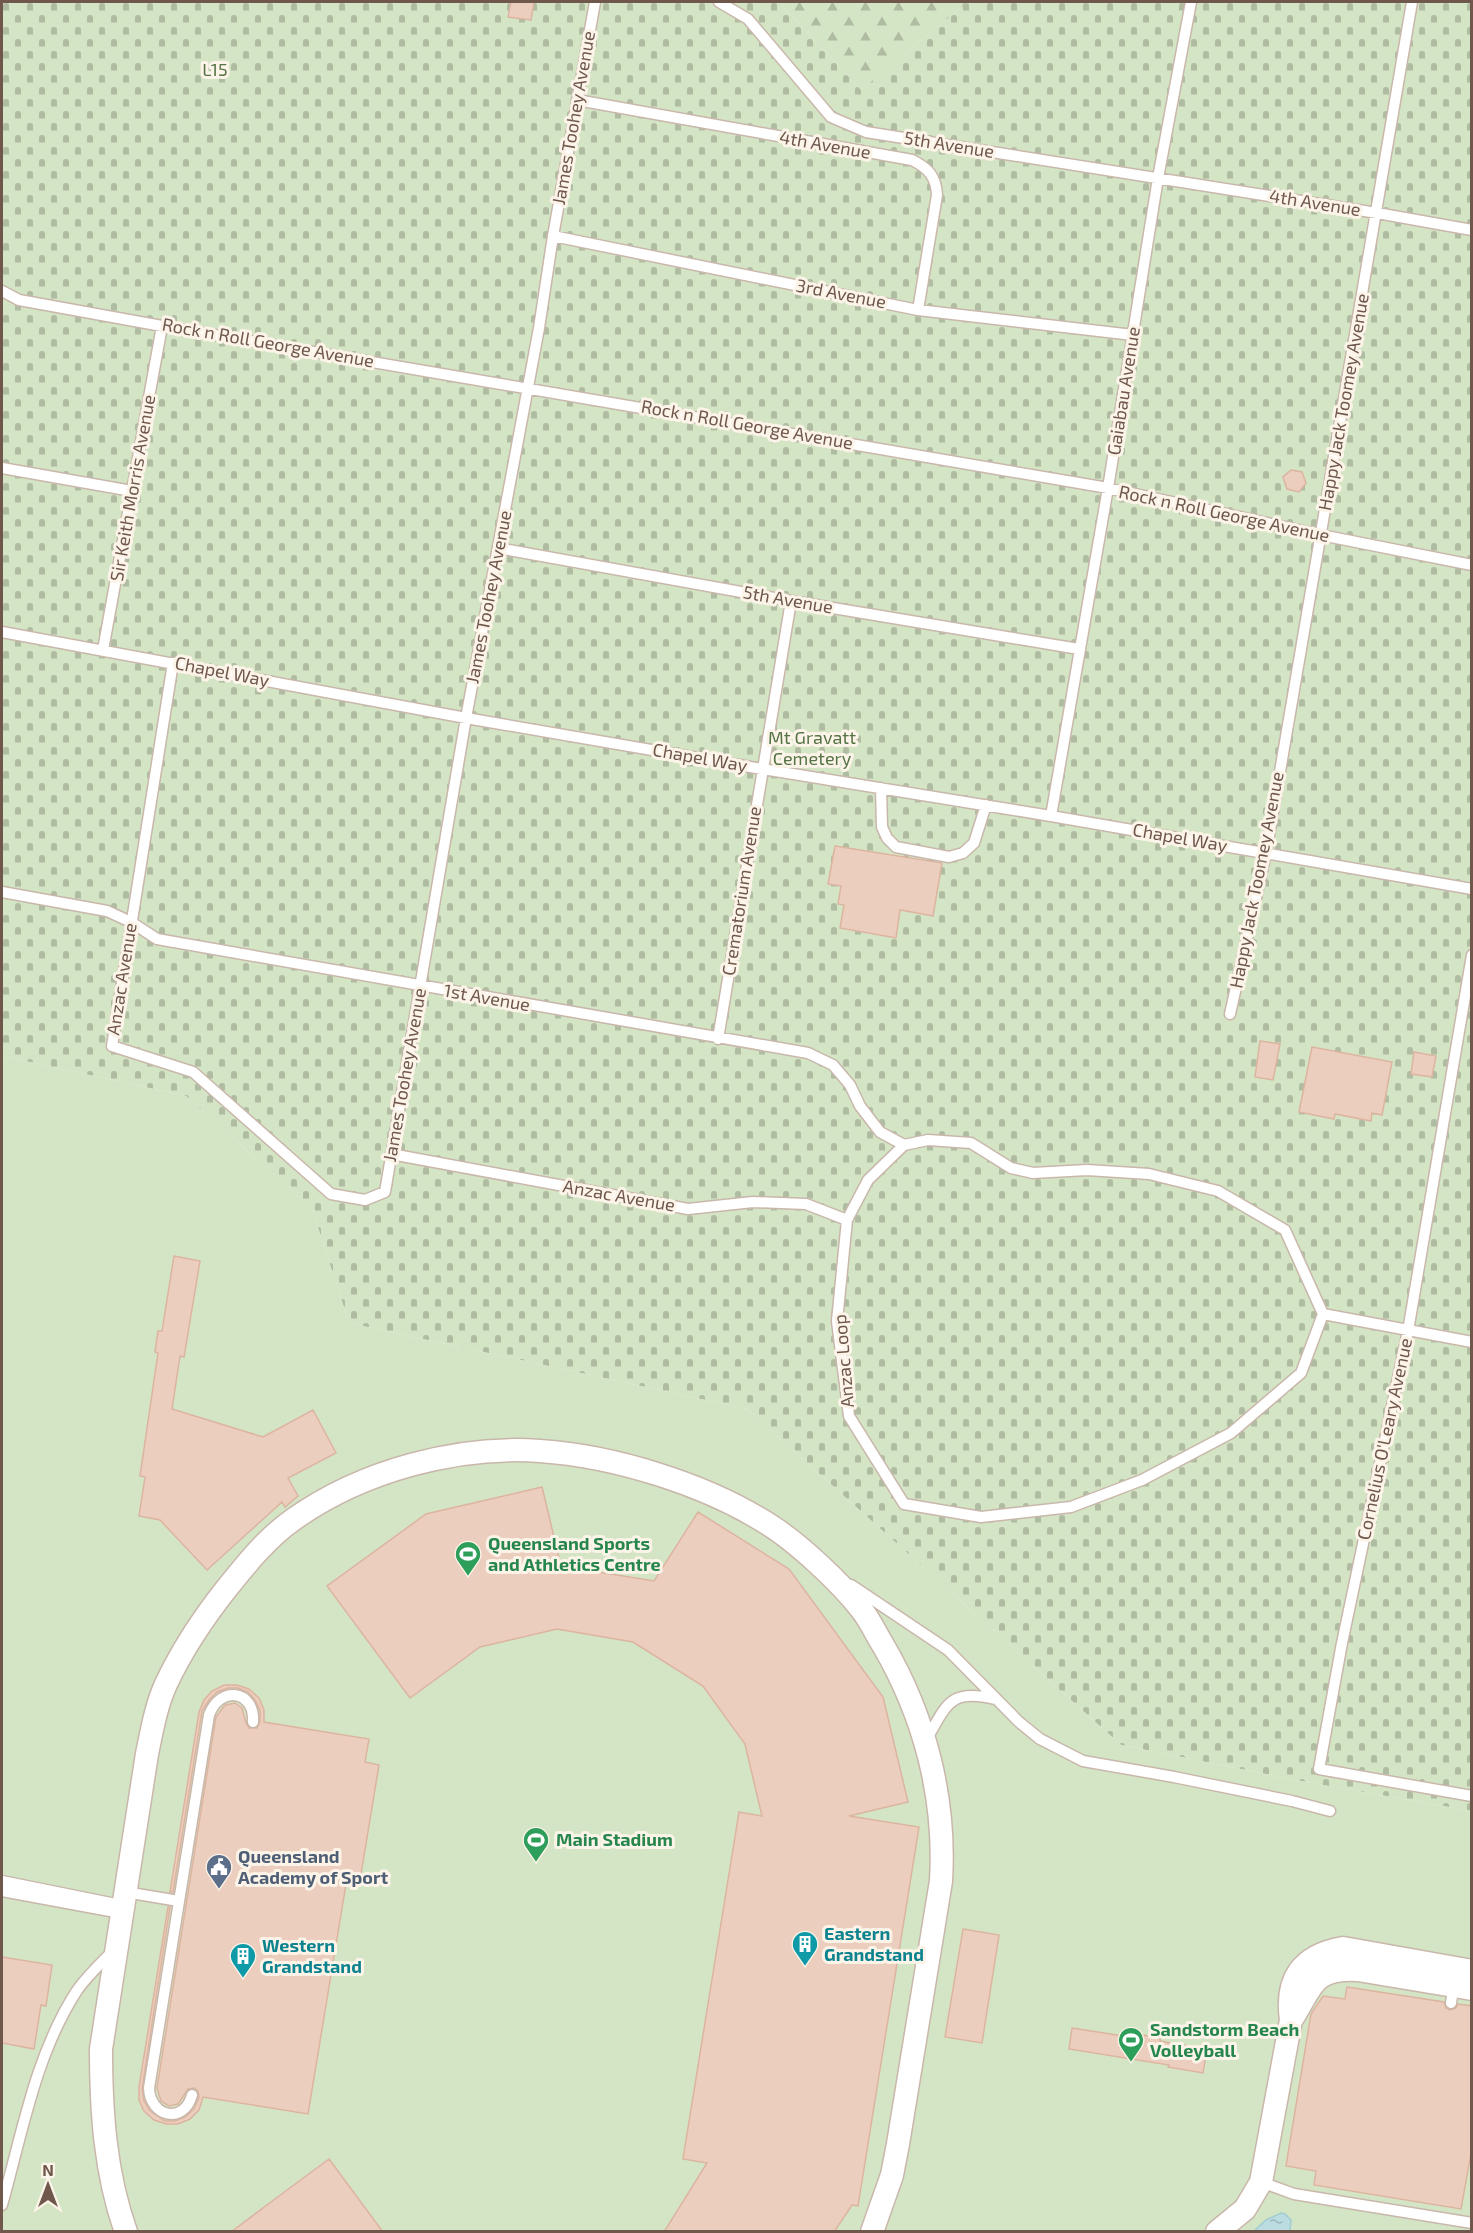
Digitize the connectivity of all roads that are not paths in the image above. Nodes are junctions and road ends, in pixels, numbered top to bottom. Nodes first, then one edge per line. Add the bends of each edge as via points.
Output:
1 (595, 2) edge
2 (719, 2) edge
3 (1191, 2) edge
4 (1412, 2) edge
5 (577, 100) junction
6 (1158, 178) junction
7 (1377, 213) junction
8 (1472, 230) edge
9 (553, 236) junction
10 (2, 291) edge
11 (918, 310) junction
12 (162, 326) junction
13 (1133, 335) junction
14 (528, 387) junction
15 (2, 468) edge
16 (1108, 488) junction
17 (132, 491) junction
18 (1321, 535) junction
19 (498, 548) junction
20 (1472, 564) edge
21 (791, 601) junction
22 (2, 632) edge
23 (1079, 649) junction
24 (103, 650) junction
25 (173, 663) junction
26 (466, 718) junction
27 (762, 769) junction
28 (881, 788) junction
29 (986, 805) junction
30 (1051, 816) junction
31 (1266, 853) junction
32 (1472, 889) edge
33 (2, 892) edge
34 (131, 922) junction
35 (1472, 955) edge
36 (420, 986) junction
37 (1230, 1014) dead end
38 (718, 1039) junction
39 (904, 1144) junction
40 (391, 1154) junction
41 (385, 1192) joint
42 (847, 1220) junction
43 (1323, 1314) junction
44 (1408, 1331) junction
45 (1472, 1342) edge
46 (814, 1561) junction
47 (996, 1699) junction
48 (253, 1722) dead end
49 (926, 1741) junction
50 (1472, 1796) edge
51 (1330, 1811) dead end
52 (2, 1881) edge
53 (2, 1891) edge
54 (123, 1901) junction
55 (179, 1901) junction
56 (116, 1948) junction
57 (1461, 1983) edge
58 (192, 2095) dead end
59 (1261, 2182) junction
60 (2, 2205) edge
61 (1472, 2223) edge
62 (126, 2232) edge
63 (872, 2232) edge
64 (1217, 2232) edge

1 - 5 lane, James Toohey Avenue
2 - 6 lane, 5th Avenue via 748,19 831,117 866,132
3 - 6 lane, Gaiabau Avenue
4 - 7 lane, Happy Jack Toomey Avenue
5 - 9 lane, James Toohey Avenue
5 - 11 lane, 4th Avenue via 912,160 924,166 932,175 937,195
6 - 7 lane, 4th Avenue
6 - 13 lane, Gaiabau Avenue
7 - 8 lane, 4th Avenue
7 - 18 lane, Happy Jack Toomey Avenue
9 - 11 lane, 3rd Avenue
9 - 14 lane, James Toohey Avenue
10 - 12 lane, Rock n Roll George Avenue via 19,300
11 - 13 lane, 3rd Avenue
12 - 14 lane, Rock n Roll George Avenue
12 - 17 lane, Sir Keith Morris Avenue
13 - 16 lane, Gaiabau Avenue
14 - 16 lane, Rock n Roll George Avenue
14 - 19 lane, James Toohey Avenue
15 - 17 lane
16 - 18 lane, Rock n Roll George Avenue
16 - 23 lane, Gaiabau Avenue
17 - 24 lane, Sir Keith Morris Avenue
18 - 20 lane, Rock n Roll George Avenue
18 - 31 lane, Happy Jack Toomey Avenue
19 - 21 lane, 5th Avenue
19 - 26 lane, James Toohey Avenue
21 - 23 lane, 5th Avenue
21 - 27 lane, Crematorium Avenue
22 - 24 lane, Chapel Way
23 - 30 lane, Gaiabau Avenue
24 - 25 lane, Chapel Way
25 - 26 lane, Chapel Way
25 - 34 lane, Anzac Avenue
26 - 27 lane, Chapel Way
26 - 36 lane, James Toohey Avenue
27 - 28 lane, Chapel Way
27 - 38 lane, Crematorium Avenue
28 - 29 lane, Chapel Way
28 - 29 lane via 882,827 887,838 897,847 949,857 963,853 974,843
29 - 30 lane, Chapel Way
30 - 31 lane, Chapel Way
31 - 32 lane, Chapel Way
31 - 37 lane, Happy Jack Toomey Avenue
33 - 34 lane, 1st Avenue via 106,910
34 - 36 lane, 1st Avenue via 157,939
34 - 41 lane, Anzac Avenue via 112,1046 193,1072 331,1194 365,1200
35 - 44 lane, Cornelius O'Leary Avenue
36 - 38 lane, 1st Avenue
36 - 40 lane, James Toohey Avenue
38 - 39 lane, 1st Avenue via 808,1053 833,1065 880,1132
39 - 42 lane, Anzac Loop via 868,1180
39 - 43 lane via 928,1140 971,1143 1011,1168 1034,1173 1087,1170 1149,1174 1218,1191 1286,1230
40 - 41 lane, James Toohey Avenue
40 - 42 lane, Anzac Avenue via 688,1209 753,1203 806,1204
42 - 43 lane, Anzac Loop via 837,1321 849,1416 904,1504 981,1517 1071,1507 1142,1480 1232,1432 1301,1373
43 - 44 lane
44 - 45 lane
44 - 50 lane, Cornelius O'Leary Avenue via 1319,1769
46 - 47 lane via 948,1650
46 - 49 street via 862,1610 902,1679
46 - 54 street via 768,1524 706,1492 651,1472 594,1458 539,1451 489,1451 430,1460 382,1473 332,1497 293,1519 254,1555 209,1610 166,1685 147,1754
47 - 49 lane via 969,1695 957,1698 945,1708
47 - 51 lane via 1040,1739 1083,1761
48 - 55 lane via 254,1712 244,1698 226,1695 213,1705
49 - 63 street via 940,1809 941,1881 892,2175
52 - 54 lane via 111,1903
53 - 54 lane via 110,1911
54 - 55 lane
54 - 56 street
55 - 58 lane via 149,2097 159,2111 176,2114 190,2104
56 - 60 lane via 77,1991 55,2031 42,2061
56 - 62 street via 101,2049 101,2088 109,2171
57 - 59 street via 1343,1948 1311,1959 1291,1986 1291,2020
59 - 61 lane via 1294,2194
59 - 64 street via 1245,2209

